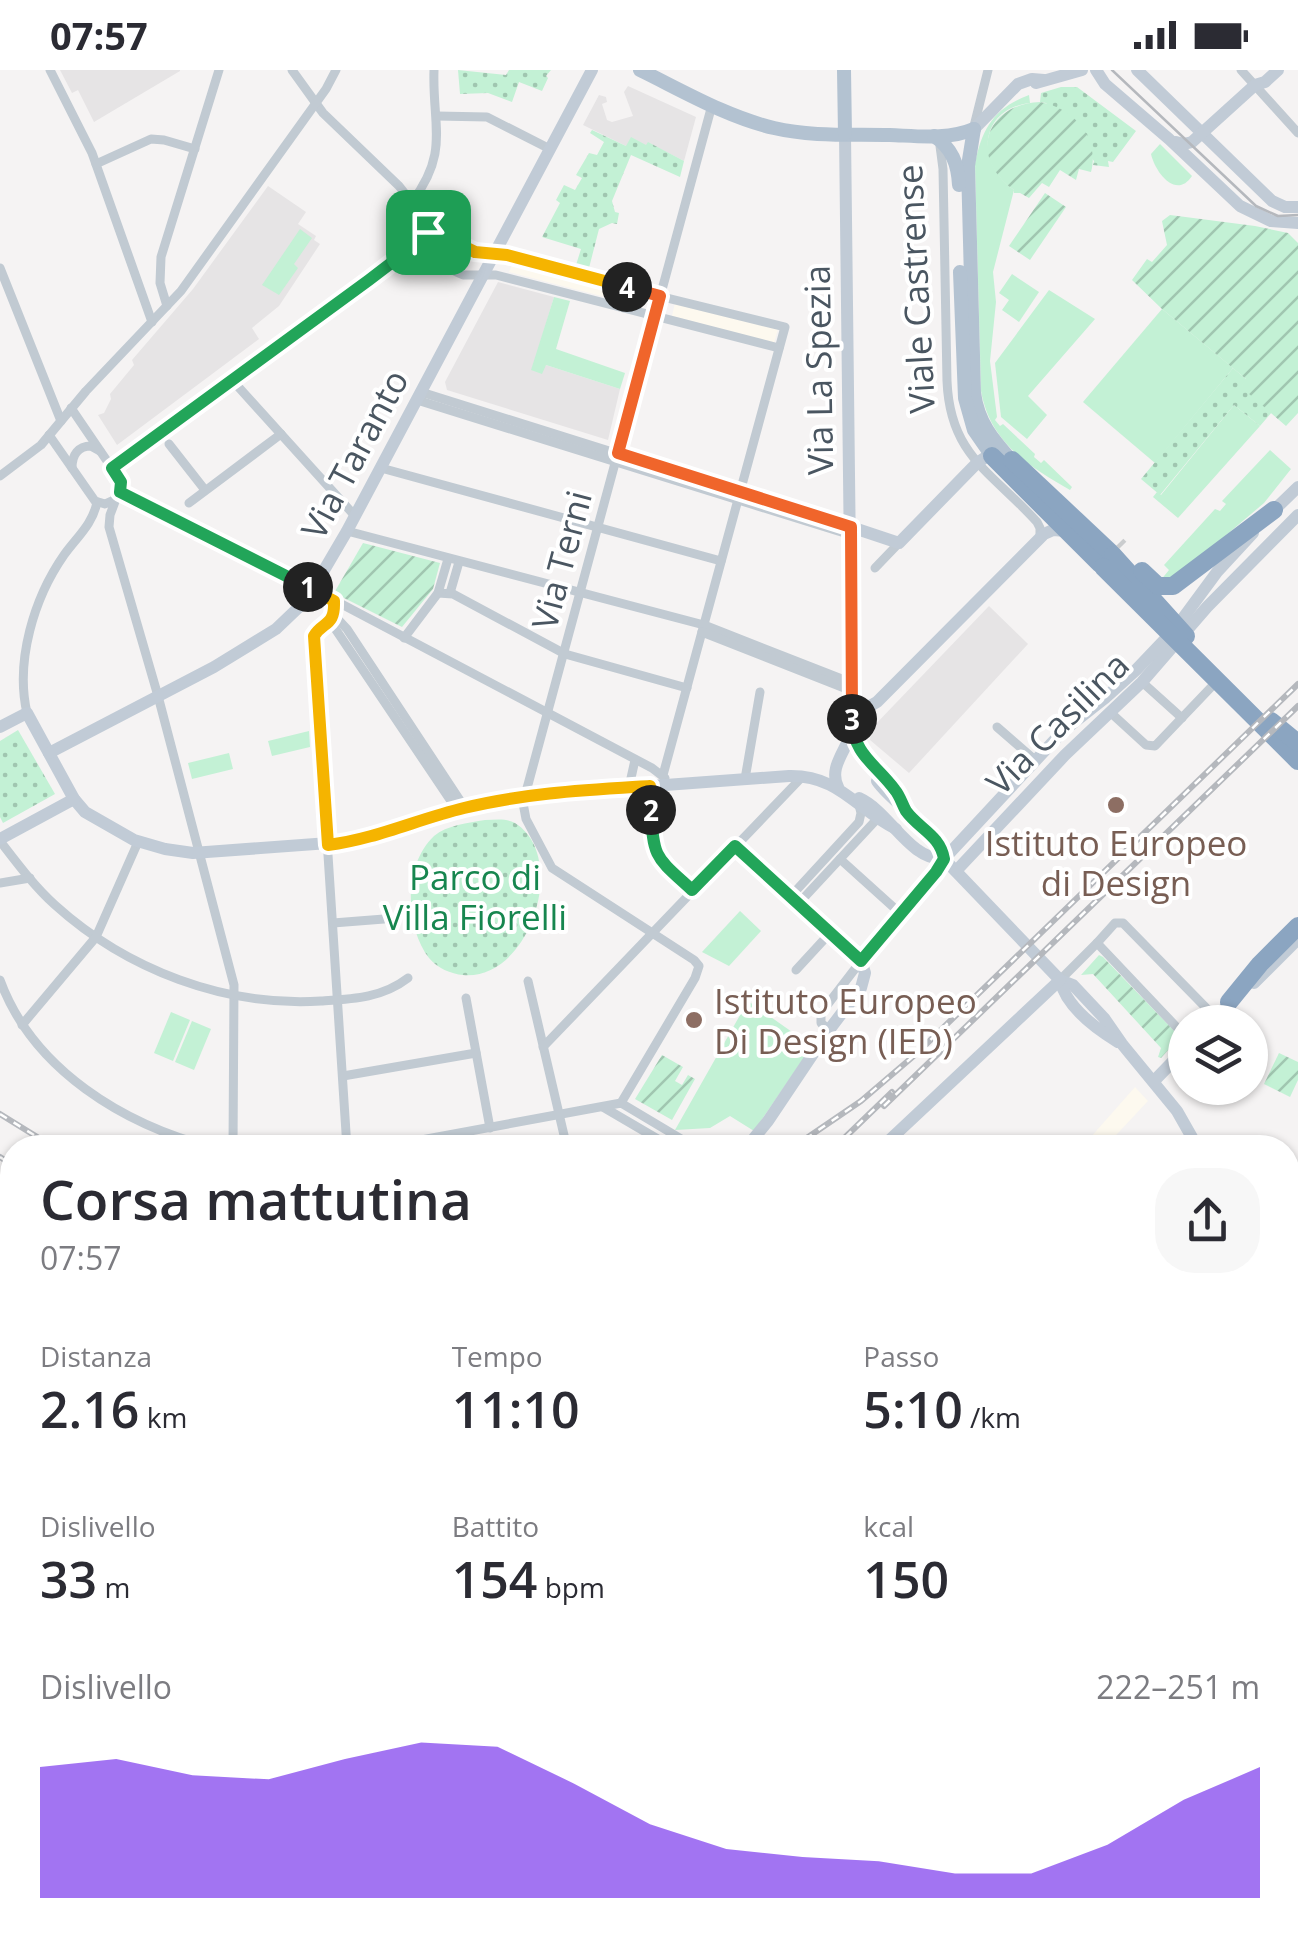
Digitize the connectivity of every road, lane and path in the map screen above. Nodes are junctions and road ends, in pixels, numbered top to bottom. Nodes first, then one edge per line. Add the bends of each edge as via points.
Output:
1 (50, 70) edge
2 (219, 70) edge
3 (292, 70) edge
4 (336, 70) edge
5 (434, 70) edge
6 (592, 70) edge
7 (640, 70) edge
8 (844, 70) edge
9 (988, 70) edge
10 (1082, 70) edge
11 (1096, 70) edge
12 (1137, 70) edge
13 (1241, 70) edge
14 (1263, 70) edge
15 (1278, 70) edge
16 (1255, 85) junction
17 (315, 104) junction
18 (712, 105) junction
19 (437, 116) junction
20 (974, 128) junction
21 (1298, 133) edge
22 (845, 134) junction
23 (1201, 134) junction
24 (933, 136) junction
25 (1169, 138) junction
26 (195, 149) junction
27 (550, 150) junction
28 (96, 164) junction
29 (412, 202) junction
30 (1298, 207) edge
31 (1298, 223) edge
32 (436, 233) junction
33 (416, 238) junction
34 (403, 254) junction
35 (494, 254) junction
36 (423, 257) junction
37 (0, 268) edge
38 (483, 274) junction
39 (3, 286) edge
40 (660, 296) junction
41 (167, 306) junction
42 (655, 316) junction
43 (152, 322) junction
44 (946, 337) junction
45 (779, 348) junction
46 (962, 352) junction
47 (233, 380) junction
48 (420, 396) junction
49 (72, 408) junction
50 (61, 421) junction
51 (282, 434) junction
52 (49, 436) junction
53 (169, 444) dead end
54 (102, 452) junction
55 (617, 457) junction
56 (985, 460) junction
57 (1012, 460) junction
58 (72, 468) junction
59 (112, 468) junction
60 (381, 468) junction
61 (0, 476) edge
62 (1298, 486) edge
63 (205, 490) junction
64 (738, 495) junction
65 (118, 496) junction
66 (97, 502) junction
67 (188, 503) dead end
68 (1274, 510) junction
69 (1298, 515) edge
70 (355, 516) junction
71 (1069, 523) junction
72 (598, 528) junction
73 (347, 531) junction
74 (851, 531) junction
75 (1040, 539) junction
76 (899, 543) junction
77 (1110, 555) junction
78 (453, 560) junction
79 (721, 562) junction
80 (875, 568) dead end
81 (313, 589) junction
82 (450, 593) junction
83 (580, 593) junction
84 (438, 594) junction
85 (334, 601) junction
86 (1156, 612) junction
87 (331, 618) junction
88 (703, 629) junction
89 (404, 638) junction
90 (1189, 651) dead end
91 (565, 654) junction
92 (1218, 679) junction
93 (1142, 682) junction
94 (852, 687) junction
95 (686, 688) junction
96 (760, 692) dead end
97 (158, 696) junction
98 (1244, 704) dead end
99 (852, 707) junction
100 (27, 713) junction
101 (548, 713) junction
102 (1111, 713) junction
103 (1182, 718) junction
104 (0, 727) edge
105 (997, 727) dead end
106 (852, 729) junction
107 (1298, 743) edge
108 (49, 753) junction
109 (634, 760) junction
110 (839, 760) junction
111 (1298, 760) edge
112 (1036, 761) junction
113 (871, 765) junction
114 (804, 776) junction
115 (745, 779) junction
116 (665, 780) junction
117 (650, 786) junction
118 (838, 787) junction
119 (629, 788) junction
120 (524, 796) junction
121 (74, 799) junction
122 (855, 799) junction
123 (461, 809) junction
124 (875, 815) junction
125 (0, 840) edge
126 (138, 842) junction
127 (328, 845) junction
128 (735, 846) junction
129 (198, 854) junction
130 (840, 859) junction
131 (944, 859) junction
132 (956, 870) junction
133 (30, 878) junction
134 (0, 883) edge
135 (692, 890) junction
136 (795, 899) junction
137 (900, 914) junction
138 (384, 920) dead end
139 (333, 923) junction
140 (1298, 926) edge
141 (651, 932) junction
142 (831, 932) junction
143 (96, 936) junction
144 (1298, 938) edge
145 (1096, 943) junction
146 (861, 961) junction
147 (796, 970) dead end
148 (1056, 977) junction
149 (408, 978) dead end
150 (0, 980) edge
151 (528, 981) dead end
152 (236, 996) junction
153 (466, 998) dead end
154 (338, 1000) junction
155 (1229, 1002) junction
156 (1199, 1005) edge
157 (1226, 1005) edge
158 (1168, 1018) edge
159 (22, 1025) junction
160 (543, 1047) junction
161 (476, 1053) junction
162 (1168, 1067) edge
163 (343, 1076) junction
164 (1154, 1081) junction
165 (621, 1104) junction
166 (603, 1106) junction
167 (559, 1115) junction
168 (490, 1128) junction
169 (174, 1135) edge
170 (233, 1135) edge
171 (346, 1135) edge
172 (451, 1135) edge
173 (564, 1135) edge
174 (651, 1135) edge
175 (674, 1135) edge
176 (756, 1135) edge
177 (894, 1135) edge
178 (1191, 1135) edge

1 - 28 street
2 - 26 street
3 - 17 street
4 - 17 street
5 - 19 street
6 - 27 main road, Via Taranto
7 - 18 main road
8 - 22 main road, Via La Spezia
9 - 20 street, Viale Castrense
10 - 20 main road via 1006,97
11 - 25 main road
12 - 23 main road
13 - 16 street
14 - 16 main road
15 - 16 main road
16 - 21 street
16 - 23 main road
17 - 29 street
17 - 41 street
18 - 22 main road via 776,128
18 - 40 street, Via Terni
19 - 27 street via 487,117
19 - 29 street via 434,163
20 - 24 main road
20 - 57 main road, Viale Castrense via 968,172 974,393 986,431
22 - 24 main road
22 - 74 main road, Via La Spezia
23 - 25 main road via 1186,144
23 - 30 main road via 1275,203
24 - 44 street, Viale Castrense via 943,163
24 - 46 main road, Viale Castrense via 950,150 958,169
25 - 31 main road via 1244,209
26 - 28 street via 152,139
26 - 41 street via 161,257
27 - 35 main road, Via Taranto
28 - 43 street
29 - 32 street
29 - 33 street
32 - 33 street
32 - 35 street
33 - 34 street
33 - 36 street
34 - 36 street
34 - 47 street
35 - 38 main road, Via Taranto
35 - 40 street
36 - 38 street via 457,274
37 - 39 street
38 - 42 street
38 - 48 main road, Via Taranto
39 - 50 street
40 - 42 street, Via Terni
40 - 45 street via 785,327
41 - 43 street
42 - 45 street
42 - 55 street, Via Terni
43 - 49 street
44 - 46 street
44 - 56 street, Viale Castrense via 950,414 960,438
45 - 64 street
46 - 56 main road, Viale Castrense via 969,417
47 - 51 street
47 - 59 street
48 - 55 street
48 - 60 main road, Via Taranto
49 - 50 street
49 - 54 street
50 - 52 street
51 - 63 street
51 - 70 street
52 - 58 street
52 - 61 street
53 - 63 street
54 - 58 street via 85,446
54 - 59 street
55 - 64 street
55 - 72 street, Via Terni
56 - 57 main road
56 - 71 highway, Viale Castrense
56 - 75 street, Viale Castrense via 1036,520
56 - 76 main road
57 - 71 highway, Viale Castrense
58 - 66 street
59 - 65 street via 121,482
60 - 70 main road, Via Taranto
60 - 72 street
62 - 68 main road, Via Casilina
63 - 67 street
64 - 74 street
64 - 79 street
65 - 66 street
65 - 81 street
65 - 97 street via 109,524
66 - 100 street via 34,616 24,676
68 - 77 highway via 1169,587
68 - 112 main road, Via Casilina via 1136,670
69 - 93 main road, Via Casilina
70 - 73 main road, Via Taranto
71 - 75 main road
71 - 77 highway, Viale Castrense
72 - 79 street
72 - 83 street, Via Terni
73 - 78 street
73 - 81 main road, Via Taranto
74 - 76 main road
74 - 94 main road, Via La Spezia
75 - 99 main road via 881,698
76 - 80 street
77 - 86 highway, Viale Castrense
78 - 82 street
78 - 83 street
78 - 84 street
79 - 88 street
81 - 85 street
81 - 97 main road, Via Taranto via 269,634
82 - 84 street
82 - 91 street
83 - 88 street
83 - 91 street, Via Terni
84 - 89 street
85 - 87 street
85 - 89 street
86 - 107 highway
86 - 111 highway
87 - 123 street via 347,629
87 - 127 street via 314,636
88 - 94 street
88 - 95 street
89 - 101 street
90 - 92 street
91 - 95 street
91 - 101 street, Via Terni
92 - 98 street
92 - 103 street
93 - 102 main road, Via Casilina
93 - 103 street
94 - 99 main road, Via La Spezia
95 - 116 street
96 - 115 street
97 - 108 main road, Via Taranto
97 - 129 street
99 - 106 main road, Via La Spezia
100 - 104 main road
100 - 108 main road
101 - 109 street
101 - 120 street, Via Terni
102 - 103 street via 1150,747
102 - 132 main road, Via Casilina
105 - 112 street
106 - 110 main road, Via La Spezia
106 - 113 main road, Via La Spezia
108 - 121 main road
109 - 116 street
109 - 119 street
110 - 113 main road via 852,754
110 - 114 main road
110 - 118 main road
112 - 131 main road, Via Casilina
113 - 122 main road via 874,779
113 - 131 main road, Via La Spezia via 879,784 938,842
114 - 115 main road
114 - 118 main road
114 - 128 street
115 - 116 main road
116 - 117 main road
117 - 119 main road
117 - 135 street via 654,850
118 - 122 main road
119 - 120 main road
120 - 123 main road
120 - 141 street via 525,816 552,868
121 - 125 main road
121 - 126 main road
122 - 124 main road via 867,802
122 - 136 street via 858,822
123 - 127 main road
124 - 130 street
124 - 131 main road via 926,856
125 - 133 street
126 - 129 main road
126 - 143 street
127 - 129 main road
127 - 139 street
128 - 135 street
128 - 136 street
129 - 152 street
130 - 136 street
130 - 137 street
131 - 132 main road
131 - 137 main road, Via Casilina
132 - 148 main road
133 - 134 street
133 - 143 street
135 - 141 street
136 - 142 street
137 - 146 main road, Via Casilina
138 - 139 street
139 - 154 street
140 - 155 highway
141 - 160 street
141 - 165 street via 699,969
142 - 146 street
142 - 147 street
143 - 152 street via 178,980
143 - 159 street
144 - 155 main road
145 - 148 street
145 - 156 street via 1121,922
145 - 158 street
146 - 176 main road via 864,982
148 - 164 main road via 1063,995
148 - 177 main road
149 - 154 street via 377,995
150 - 159 street
151 - 160 street
152 - 154 street
152 - 170 street
153 - 161 street
154 - 163 street
155 - 157 main road
159 - 169 street via 67,1074 116,1109
160 - 167 street
161 - 163 street
161 - 168 street
162 - 164 main road
163 - 171 street
164 - 178 main road
165 - 166 street
165 - 175 street
166 - 167 street
166 - 174 street
167 - 168 street
167 - 173 street
168 - 172 street

